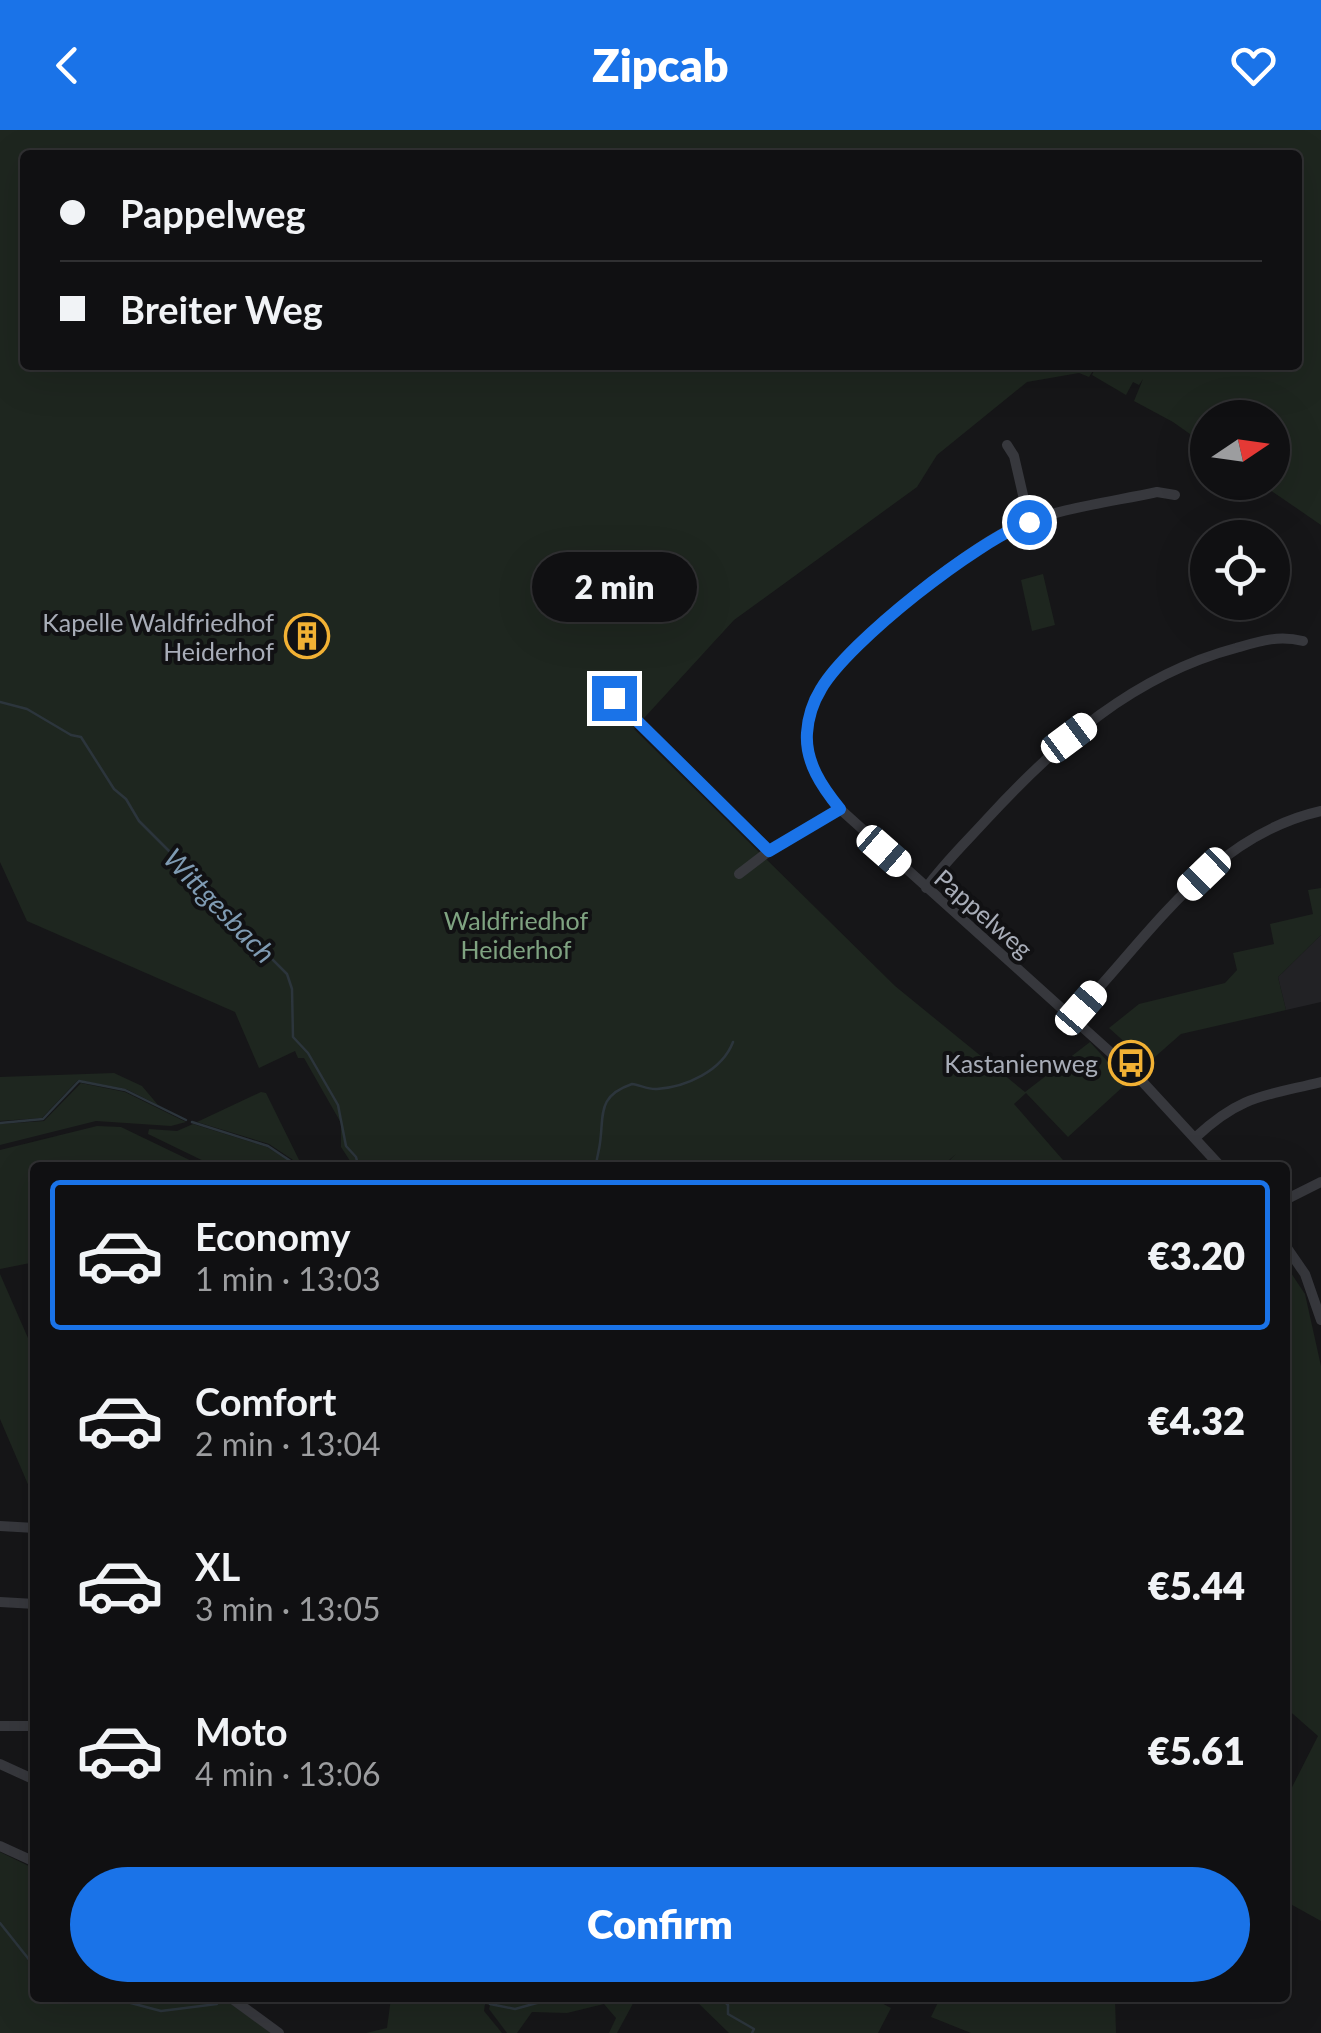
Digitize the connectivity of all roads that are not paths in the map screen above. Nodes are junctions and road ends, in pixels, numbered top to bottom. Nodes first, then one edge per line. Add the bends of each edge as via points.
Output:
1 (1007, 445) dead end
2 (1175, 494) dead end
3 (1029, 522) junction
4 (1303, 640) dead end
5 (614, 698) dead end
6 (840, 809) junction
7 (1321, 811) edge
8 (769, 851) junction
9 (739, 874) dead end
10 (926, 888) junction
11 (1072, 1017) junction
12 (1321, 1082) edge
13 (1196, 1137) junction
14 (1217, 1162) edge
15 (1321, 1182) edge
16 (1290, 1198) edge
17 (1290, 1253) edge
18 (1321, 1320) edge
19 (0, 1526) edge
20 (30, 1528) edge
21 (0, 1602) edge
22 (30, 1604) edge
23 (0, 1726) edge
24 (30, 1726) edge
25 (0, 1764) edge
26 (30, 1778) edge
27 (0, 1846) edge
28 (30, 1860) edge
29 (236, 2002) edge
30 (279, 2033) edge

1 - 3 street
2 - 3 street, Pappelweg via 1157,492
3 - 6 street, Pappelweg via 978,547 902,607 819,691 807,734 809,756
4 - 10 street via 1283,636 1190,662 1108,707 1038,764
5 - 8 street
6 - 8 street
6 - 10 street, Pappelweg
7 - 11 street via 1250,837 1222,858
8 - 9 street
10 - 11 street, Pappelweg
11 - 13 street, Pappelweg
12 - 13 street via 1244,1100
13 - 14 street, Pappelweg
15 - 16 street
17 - 18 street
19 - 20 street
21 - 22 street
23 - 24 street
25 - 26 street
27 - 28 street
29 - 30 street

